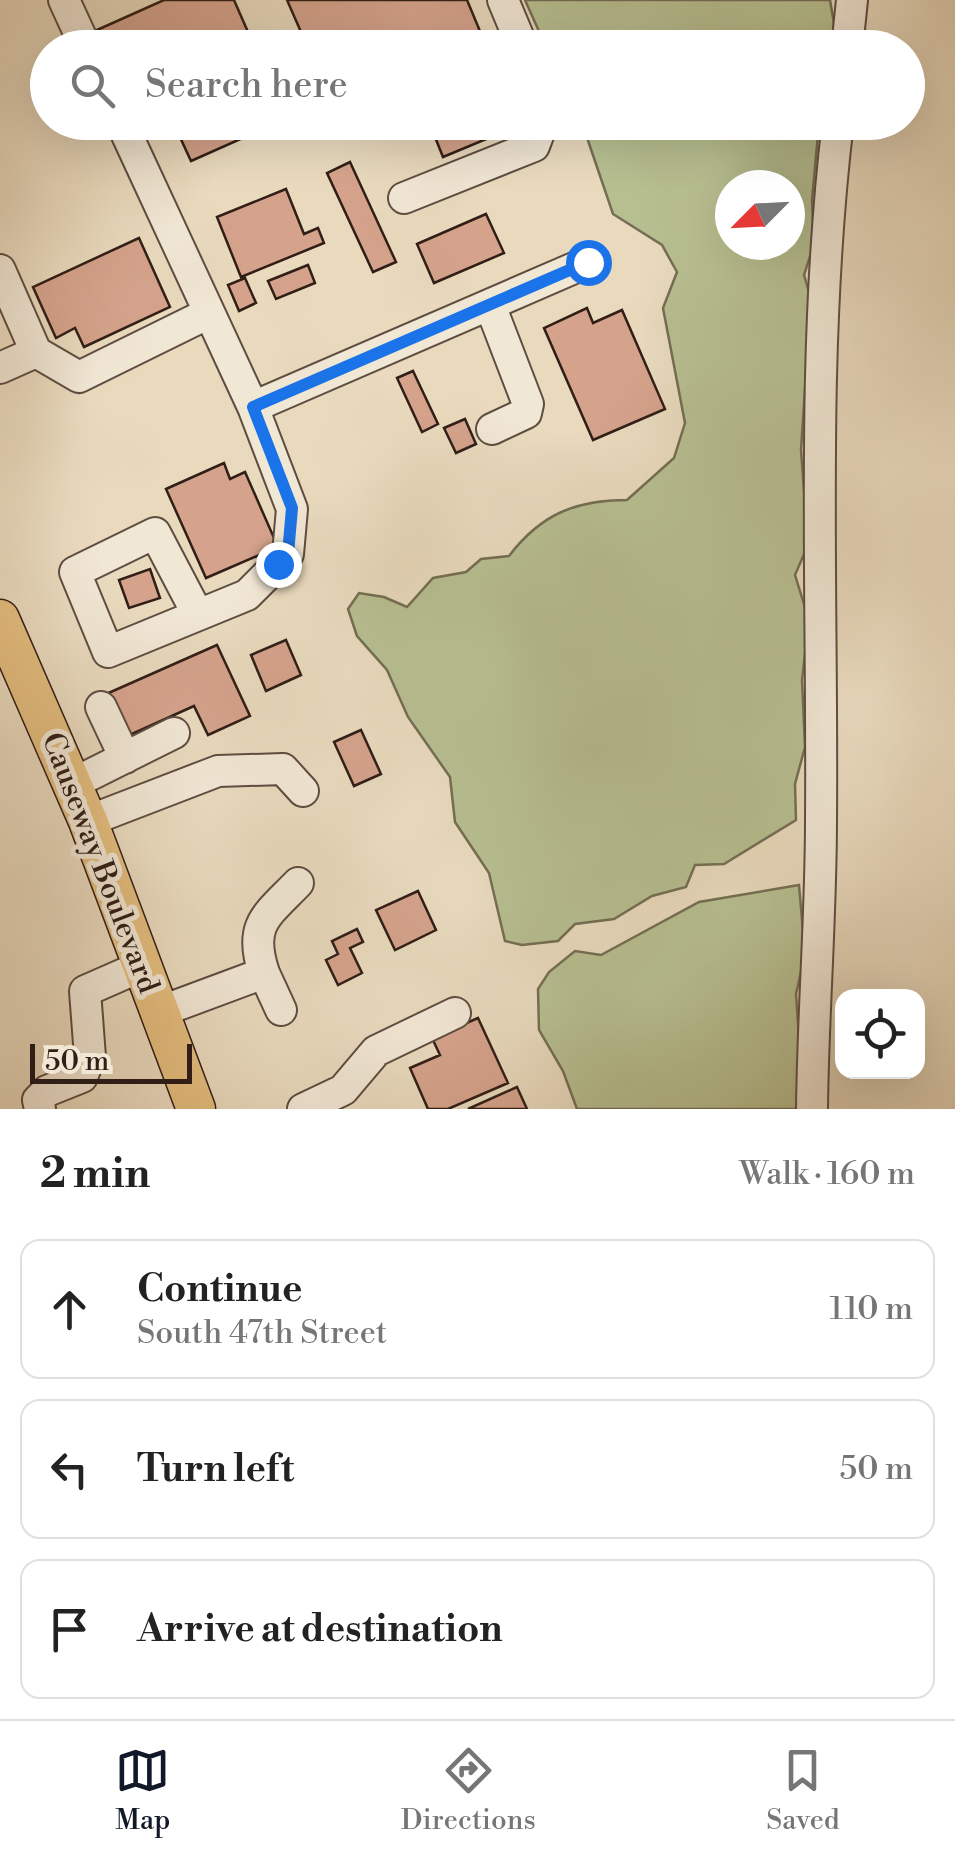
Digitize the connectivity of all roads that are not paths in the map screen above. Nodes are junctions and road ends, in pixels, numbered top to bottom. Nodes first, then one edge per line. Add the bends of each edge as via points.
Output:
1 (64, 0) edge
2 (504, 0) edge
3 (852, 0) edge
4 (78, 30) edge
5 (516, 30) edge
6 (849, 30) edge
7 (129, 140) edge
8 (536, 140) edge
9 (836, 140) edge
10 (404, 198) dead end
11 (588, 262) dead end
12 (0, 270) edge
13 (490, 304) junction
14 (209, 313) junction
15 (36, 352) junction
16 (0, 368) edge
17 (253, 407) junction
18 (492, 428) dead end
19 (198, 615) dead end
20 (0, 620) edge
21 (10, 672) edge
22 (101, 708) dead end
23 (174, 733) dead end
24 (125, 758) junction
25 (72, 784) junction
26 (303, 790) dead end
27 (88, 821) junction
28 (298, 883) dead end
29 (142, 966) junction
30 (264, 973) junction
31 (282, 1010) dead end
32 (159, 1012) junction
33 (455, 1014) dead end
34 (40, 1109) edge
35 (196, 1109) edge
36 (303, 1109) edge
37 (812, 1109) edge

1 - 4 street
2 - 5 street
3 - 6 street
7 - 14 street
8 - 10 street
9 - 37 street via 825,230 817,440 822,824
11 - 13 street
12 - 15 street
13 - 17 street
13 - 18 street via 528,404 526,414
14 - 15 street via 79,377
14 - 17 street
15 - 16 street
17 - 19 street via 292,508 288,554 247,595
20 - 21 main road, Causeway Boulevard
21 - 25 main road, Causeway Boulevard
22 - 24 street
23 - 24 street
24 - 25 street
25 - 27 main road, Causeway Boulevard
26 - 27 street via 284,770 218,771
27 - 29 main road, Causeway Boulevard
28 - 30 street via 264,918 256,938
29 - 32 main road, Causeway Boulevard
29 - 34 street via 86,991 90,1057 82,1077 47,1092 38,1100
30 - 31 street
30 - 32 street
32 - 35 main road, Causeway Boulevard
33 - 36 street via 376,1051 343,1090

